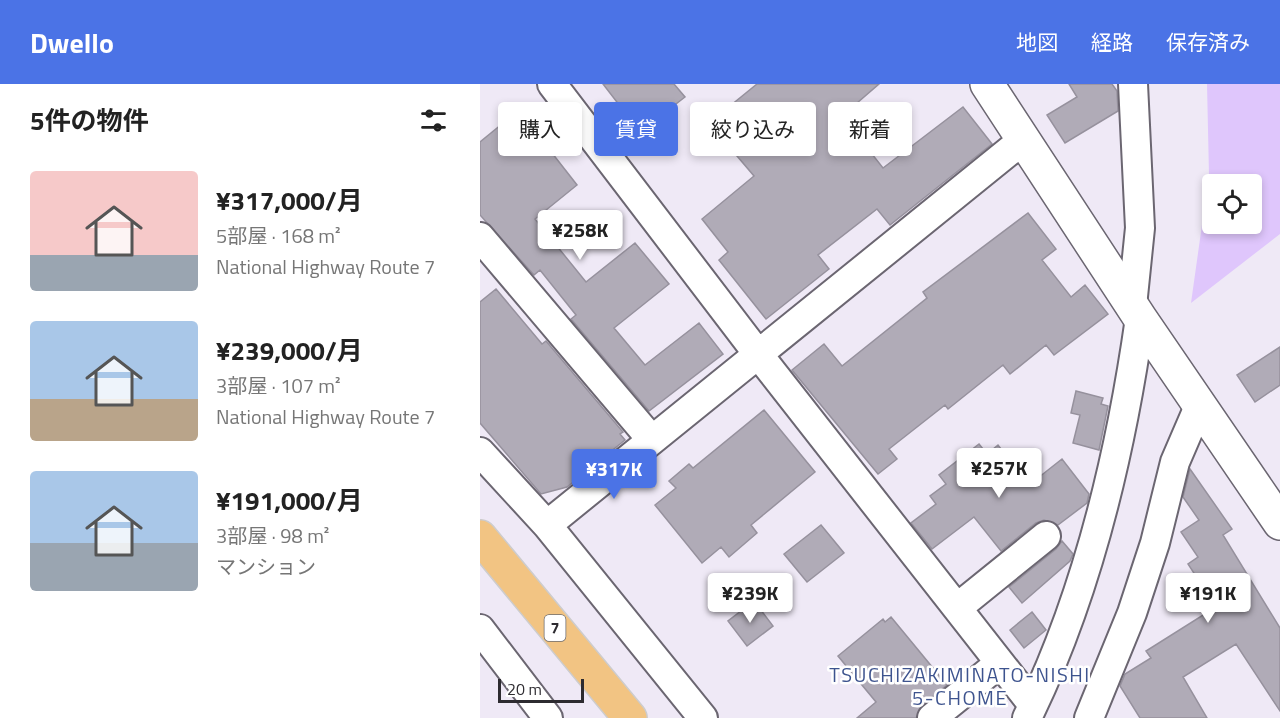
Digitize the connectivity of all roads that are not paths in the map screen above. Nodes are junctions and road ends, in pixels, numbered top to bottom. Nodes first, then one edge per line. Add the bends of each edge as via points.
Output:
1 (552, 84) edge
2 (987, 84) edge
3 (1133, 84) edge
4 (1023, 140) junction
5 (480, 237) edge
6 (1136, 312) junction
7 (758, 354) junction
8 (1200, 404) junction
9 (652, 440) junction
10 (480, 452) edge
11 (1280, 524) edge
12 (547, 525) junction
13 (1046, 536) dead end
14 (480, 537) edge
15 (957, 608) junction
16 (480, 628) edge
17 (1000, 663) junction
18 (1030, 712) edge
19 (548, 718) edge
20 (630, 718) edge
21 (703, 718) edge
22 (932, 718) edge
23 (1089, 718) edge

1 - 7 street
2 - 4 street
3 - 6 street via 1140,228
4 - 6 street
4 - 7 street
5 - 9 street
6 - 8 street
6 - 18 street via 1128,402 1076,602
7 - 9 street
7 - 15 street
8 - 11 street
8 - 23 street via 1175,462 1132,613
9 - 12 street
10 - 12 street
12 - 21 street
13 - 15 street
14 - 20 highway, 7
15 - 17 street
16 - 19 street
17 - 18 street
17 - 22 street

